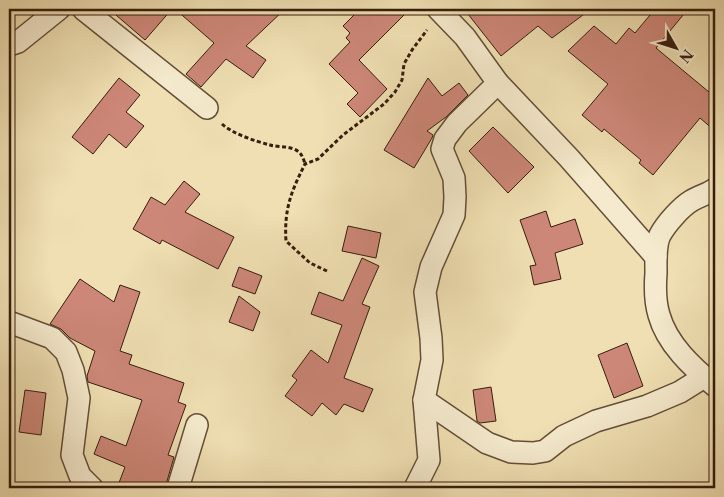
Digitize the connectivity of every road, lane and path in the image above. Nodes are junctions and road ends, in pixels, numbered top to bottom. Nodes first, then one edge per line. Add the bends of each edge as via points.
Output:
1 (59, 9) edge
2 (83, 9) edge
3 (440, 10) edge
4 (9, 45) edge
5 (498, 84) junction
6 (207, 108) joint
7 (306, 164) junction
8 (715, 189) edge
9 (656, 258) junction
10 (327, 271) dead end
11 (9, 322) edge
12 (710, 382) edge
13 (424, 400) junction
14 (197, 425) dead end
15 (92, 488) edge
16 (178, 488) edge
17 (415, 488) edge

1 - 4 street via 18,42
2 - 6 street
3 - 5 street via 465,37
3 - 7 path via 404,64 402,80 395,92 318,159
5 - 9 street via 569,158
5 - 13 street via 468,112 445,139 442,149 454,178 456,197 454,215 431,267 425,292 432,360
6 - 7 path via 226,127 271,145 294,149
7 - 10 path via 286,210 286,241 310,263
8 - 9 street via 678,212 660,235
9 - 12 street via 655,289 659,315 671,341
11 - 15 street via 52,338 66,352 80,398 72,455 80,476
12 - 13 street via 596,421 564,436 545,451 533,453 511,452 487,443
13 - 17 street via 429,460
14 - 16 street

